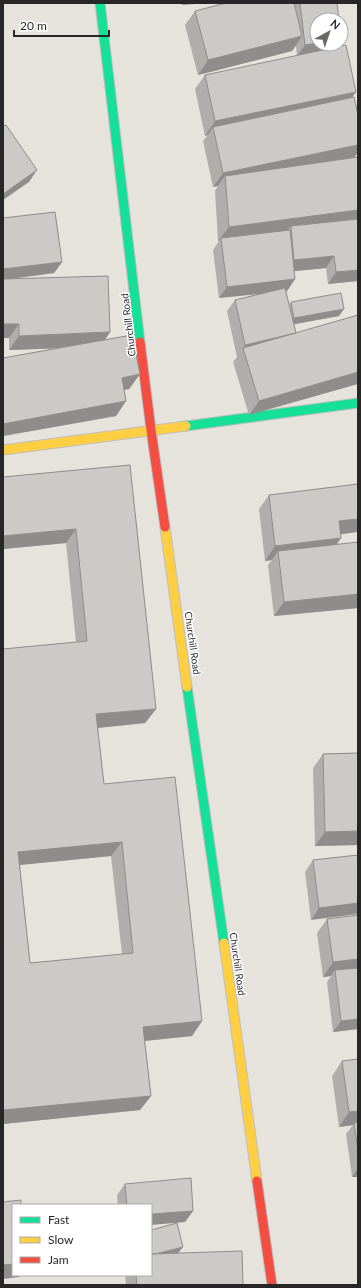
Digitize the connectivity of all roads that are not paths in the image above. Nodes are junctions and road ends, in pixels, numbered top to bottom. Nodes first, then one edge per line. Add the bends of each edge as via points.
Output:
1 (100, 3) edge
2 (358, 403) edge
3 (152, 430) junction
4 (3, 450) edge
5 (272, 1285) edge

1 - 3 street, Churchill Road
2 - 3 street
3 - 4 street
3 - 5 street, Churchill Road

